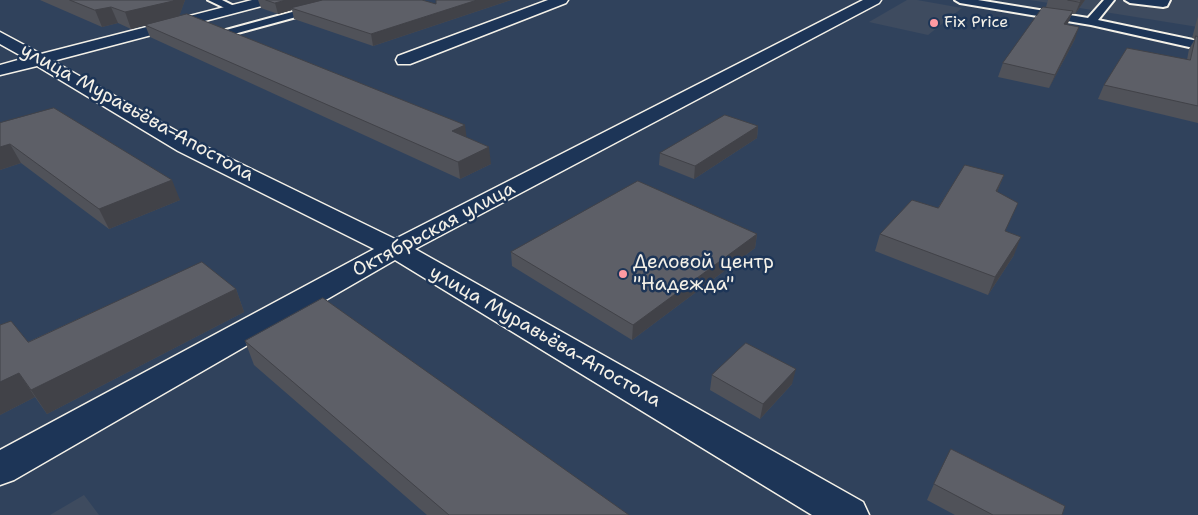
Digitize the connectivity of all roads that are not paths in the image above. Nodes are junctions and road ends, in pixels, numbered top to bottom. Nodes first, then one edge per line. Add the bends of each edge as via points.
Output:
1 (213, 0) edge
2 (268, 0) edge
3 (347, 0) edge
4 (561, 0) edge
5 (874, 0) edge
6 (960, 0) edge
7 (1109, 0) edge
8 (1130, 0) edge
9 (1164, 0) edge
10 (236, 9) junction
11 (1091, 22) junction
12 (230, 32) edge
13 (0, 37) edge
14 (1198, 44) edge
15 (41, 60) junction
16 (404, 60) dead end
17 (0, 70) edge
18 (395, 249) junction
19 (0, 469) edge
20 (848, 515) edge

1 - 10 lane
2 - 10 street
3 - 12 lane
4 - 16 street
5 - 18 street, Октябрьская улица
6 - 11 lane
7 - 11 lane
8 - 9 lane via 1163,4
10 - 15 street
11 - 14 lane
13 - 15 street, улица Муравьёва-Апостола
15 - 17 street
15 - 18 street, улица Муравьёва-Апостола via 186,146
18 - 19 street, Октябрьская улица
18 - 20 street, улица Муравьёва-Апостола

